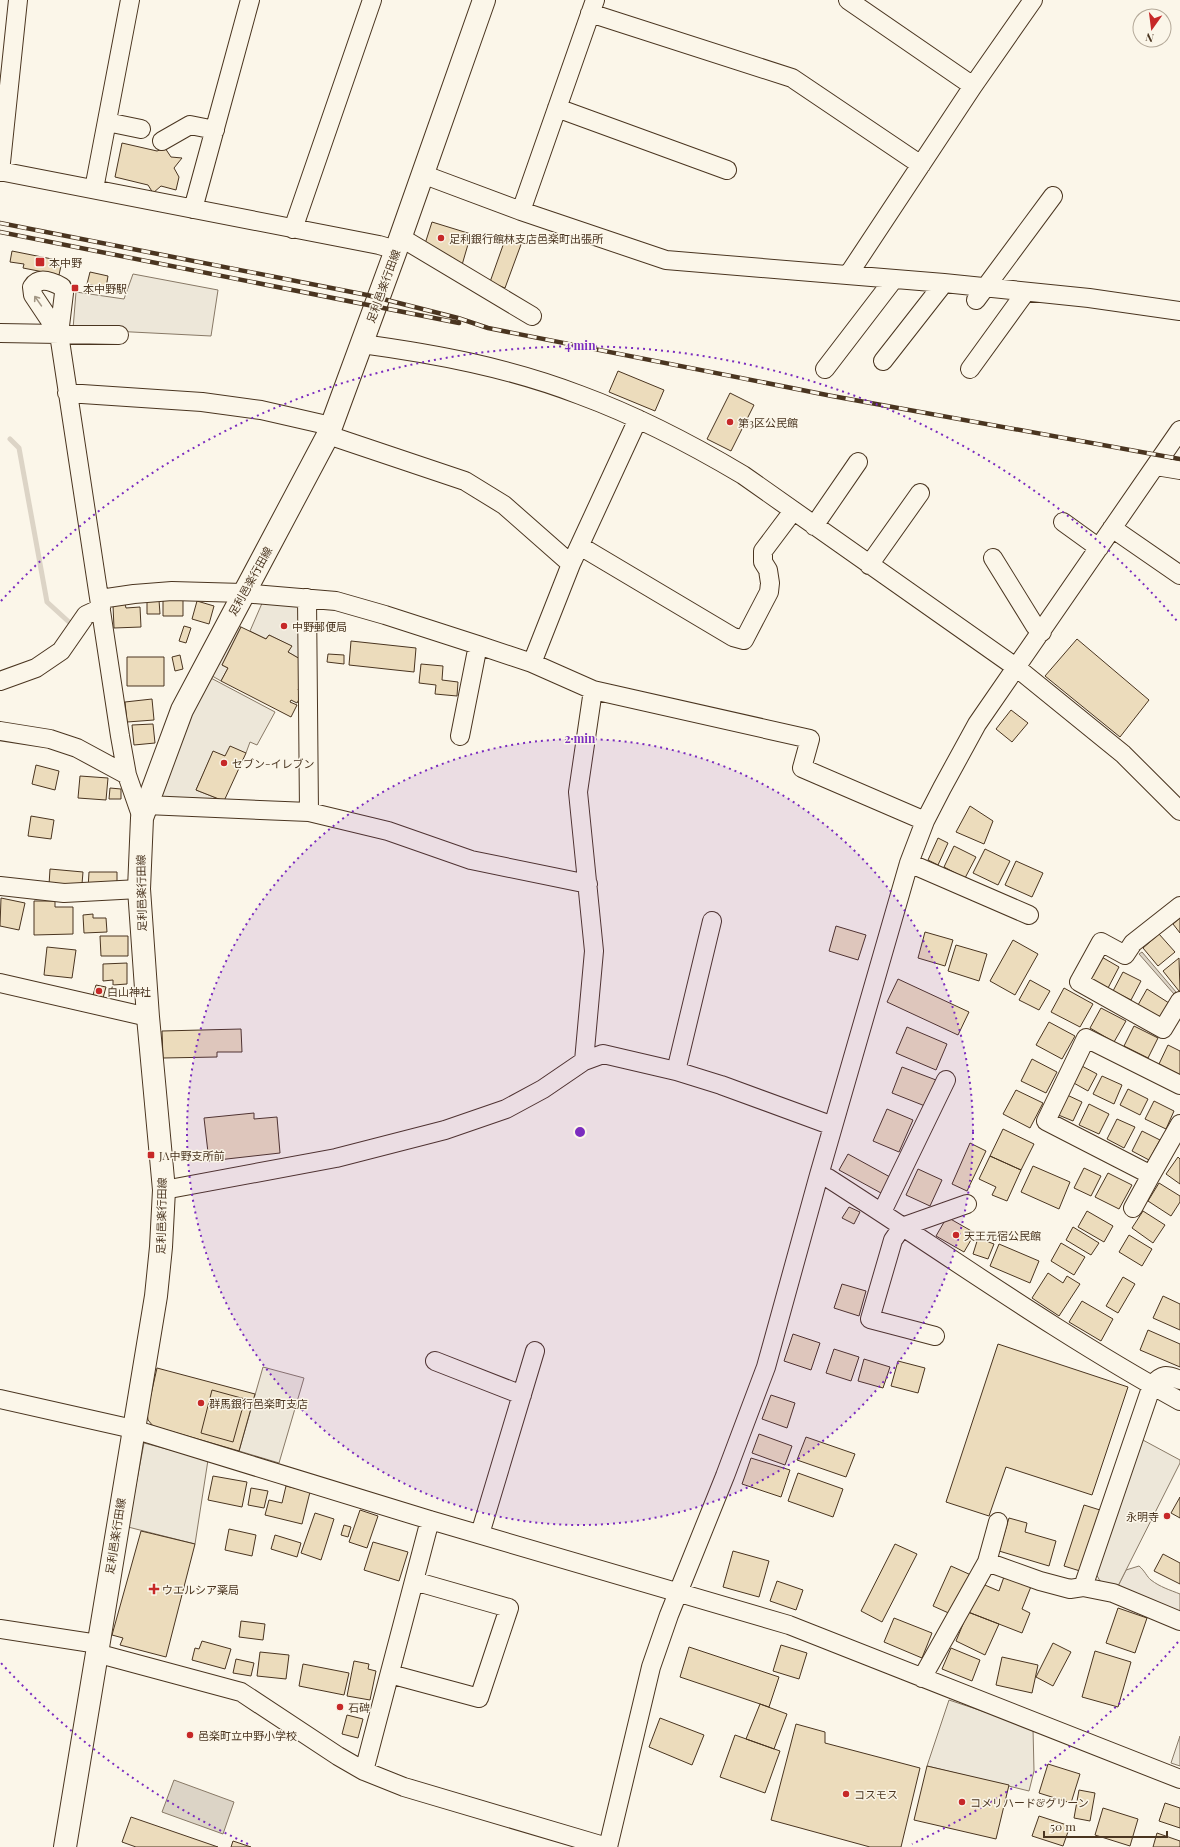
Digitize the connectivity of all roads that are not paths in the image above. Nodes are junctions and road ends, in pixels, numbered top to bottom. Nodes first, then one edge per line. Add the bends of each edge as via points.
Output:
1 (18, 0) edge
2 (130, 0) edge
3 (250, 0) edge
4 (372, 0) edge
5 (484, 0) edge
6 (848, 0) edge
7 (1033, 0) edge
8 (593, 6) edge
9 (973, 86) junction
10 (557, 108) junction
11 (107, 122) junction
12 (141, 129) dead end
13 (215, 130) junction
14 (162, 141) dead end
15 (921, 165) junction
16 (728, 170) dead end
17 (0, 172) edge
18 (422, 174) junction
19 (94, 189) junction
20 (1053, 196) dead end
21 (193, 209) junction
22 (521, 211) junction
23 (293, 229) junction
24 (398, 244) junction
25 (848, 275) junction
26 (894, 279) junction
27 (944, 283) junction
28 (1025, 292) junction
29 (980, 294) junction
30 (1180, 310) edge
31 (532, 316) dead end
32 (0, 333) edge
33 (59, 334) junction
34 (118, 335) dead end
35 (362, 344) junction
36 (883, 361) dead end
37 (825, 369) dead end
38 (970, 369) dead end
39 (67, 393) junction
40 (638, 419) junction
41 (330, 430) junction
42 (1180, 430) edge
43 (858, 462) dead end
44 (1156, 466) junction
45 (1180, 470) edge
46 (920, 492) dead end
47 (793, 511) junction
48 (1063, 522) dead end
49 (814, 526) junction
50 (1112, 528) junction
51 (580, 546) junction
52 (1099, 548) junction
53 (993, 558) dead end
54 (571, 564) junction
55 (870, 565) junction
56 (1180, 575) edge
57 (243, 592) junction
58 (307, 598) junction
59 (100, 604) junction
60 (1042, 632) junction
61 (478, 645) junction
62 (532, 663) junction
63 (1017, 668) junction
64 (0, 681) edge
65 (593, 690) junction
66 (0, 731) edge
67 (460, 736) dead end
68 (127, 774) junction
69 (144, 811) junction
70 (1180, 811) edge
71 (309, 812) junction
72 (925, 821) junction
73 (909, 863) junction
74 (588, 884) junction
75 (0, 886) edge
76 (139, 889) junction
77 (1180, 906) edge
78 (1029, 915) dead end
79 (712, 921) dead end
80 (0, 983) edge
81 (1180, 1002) edge
82 (148, 1017) junction
83 (584, 1060) junction
84 (676, 1070) junction
85 (946, 1080) dead end
86 (1180, 1085) edge
87 (1180, 1124) edge
88 (833, 1126) junction
89 (819, 1175) junction
90 (1151, 1175) junction
91 (164, 1190) junction
92 (967, 1204) dead end
93 (1133, 1208) dead end
94 (882, 1212) junction
95 (902, 1227) junction
96 (935, 1336) dead end
97 (535, 1351) dead end
98 (435, 1361) dead end
99 (1180, 1380) edge
100 (1152, 1386) junction
101 (522, 1394) junction
102 (0, 1398) edge
103 (1180, 1401) edge
104 (133, 1429) junction
105 (430, 1520) junction
106 (998, 1522) dead end
107 (480, 1534) junction
108 (988, 1562) junction
109 (414, 1581) junction
110 (1083, 1587) junction
111 (678, 1591) junction
112 (1180, 1621) edge
113 (0, 1629) edge
114 (97, 1648) junction
115 (390, 1674) junction
116 (922, 1678) junction
117 (364, 1771) junction
118 (1180, 1779) edge
119 (65, 1847) edge
120 (608, 1847) edge

1 - 17 street
2 - 11 street
3 - 13 street
4 - 23 street
5 - 18 main road, 足利邑楽行田線
6 - 9 street
7 - 9 street
8 - 10 street
8 - 15 street via 792,78
9 - 15 street
10 - 16 street
10 - 22 street
11 - 12 street
11 - 19 street
13 - 14 street via 190,125
13 - 21 street
15 - 25 street
17 - 19 street
18 - 22 street
18 - 24 main road, 足利邑楽行田線
19 - 21 street
20 - 29 street
21 - 23 street
22 - 25 street via 666,260
23 - 24 street via 379,245
24 - 31 street
24 - 35 main road, 足利邑楽行田線
25 - 26 street
26 - 27 street
26 - 37 street
27 - 29 street
27 - 36 street
28 - 29 street
28 - 30 street
28 - 38 street
32 - 33 street
33 - 34 street
33 - 39 street
35 - 40 street via 496,368 580,395
35 - 41 main road, 足利邑楽行田線
39 - 41 street via 202,402 261,410
39 - 59 street
40 - 47 street via 703,452
40 - 51 street
41 - 54 street via 465,481 504,505
41 - 57 main road, 足利邑楽行田線 via 295,500
42 - 44 street
43 - 49 street
44 - 45 street
44 - 50 street
46 - 55 street
47 - 49 street
47 - 51 street via 763,551 763,562 768,570 770,588 744,640 733,637
48 - 52 street
49 - 55 street
50 - 52 street
50 - 56 street
51 - 54 street
52 - 60 street
53 - 60 street via 1035,626
54 - 62 street
55 - 63 street
57 - 58 street
57 - 59 street via 172,591 134,594
57 - 69 main road, 足利邑楽行田線 via 182,710
58 - 61 street via 343,603
58 - 71 street
59 - 64 street via 86,615 61,651 36,668
59 - 68 street
60 - 63 street
61 - 62 street
61 - 67 street
62 - 65 street
63 - 70 street via 1123,754
63 - 72 street via 977,724
65 - 72 street via 810,739 802,768
65 - 74 street via 578,792
66 - 68 street via 50,739 77,748
68 - 69 street
69 - 71 street
69 - 76 main road, 足利邑楽行田線
71 - 74 street via 388,831 471,860
72 - 73 street
73 - 78 street
73 - 88 street
74 - 83 street via 594,951
75 - 76 street via 64,893
76 - 82 main road, 足利邑楽行田線
77 - 81 street via 1134,943 1125,955 1101,942 1079,982 1163,1029
79 - 84 street
80 - 82 street
82 - 91 main road, 足利邑楽行田線
83 - 84 street via 603,1054
83 - 91 street via 543,1089 506,1109 446,1130 336,1158
84 - 88 street
85 - 94 street
86 - 90 street via 1086,1038 1046,1121
87 - 90 street
88 - 89 street
89 - 94 street
89 - 111 street via 766,1367
90 - 93 street
91 - 104 main road, 足利邑楽行田線 via 156,1296
92 - 95 street
94 - 95 street
95 - 96 street via 893,1240 870,1319
95 - 100 street
97 - 101 street
98 - 101 street
99 - 100 street via 1169,1375 1158,1378
100 - 103 street
100 - 110 street
101 - 107 street
102 - 104 street
104 - 105 street
104 - 114 main road, 足利邑楽行田線
105 - 107 street
105 - 109 street
106 - 108 street
107 - 111 street
108 - 110 street via 1070,1589
108 - 116 street
109 - 115 street
109 - 115 street via 509,1608 479,1698
110 - 112 street via 1113,1593
111 - 116 street via 789,1625
111 - 120 street via 651,1667
113 - 114 street
114 - 117 street via 241,1692
114 - 119 main road, 足利邑楽行田線
115 - 117 street
116 - 118 street
117 - 120 street via 404,1787

